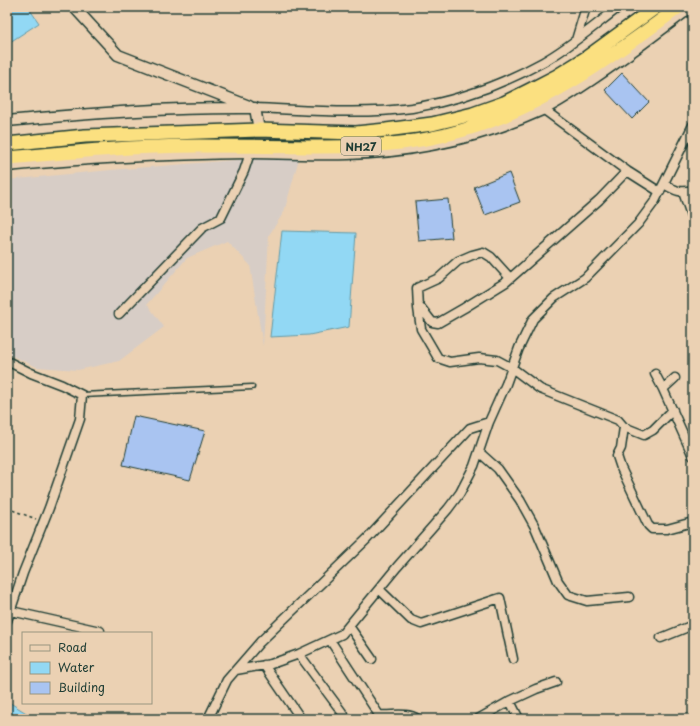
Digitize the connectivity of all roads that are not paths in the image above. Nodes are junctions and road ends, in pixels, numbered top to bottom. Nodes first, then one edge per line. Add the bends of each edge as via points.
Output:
1 (74, 7) edge
2 (586, 7) edge
3 (619, 7) edge
4 (656, 7) edge
5 (679, 7) edge
6 (691, 7) edge
7 (576, 40) junction
8 (255, 108) junction
9 (543, 109) junction
10 (7, 121) edge
11 (693, 125) edge
12 (258, 130) junction
13 (7, 144) edge
14 (250, 153) junction
15 (7, 158) edge
16 (7, 166) edge
17 (627, 171) junction
18 (664, 184) junction
19 (693, 190) edge
20 (660, 192) junction
21 (682, 192) junction
22 (693, 221) edge
23 (510, 278) junction
24 (418, 303) junction
25 (119, 314) dead end
26 (7, 361) edge
27 (512, 368) junction
28 (655, 374) dead end
29 (675, 378) dead end
30 (252, 387) dead end
31 (662, 389) junction
32 (82, 395) junction
33 (673, 410) junction
34 (489, 422) junction
35 (624, 427) junction
36 (479, 452) junction
37 (693, 456) edge
38 (693, 522) edge
39 (379, 589) junction
40 (629, 597) dead end
41 (11, 611) junction
42 (7, 621) edge
43 (693, 625) edge
44 (349, 626) junction
45 (100, 631) dead end
46 (661, 638) dead end
47 (330, 640) junction
48 (299, 654) junction
49 (372, 659) dead end
50 (513, 659) dead end
51 (264, 665) junction
52 (236, 670) junction
53 (556, 682) dead end
54 (510, 701) junction
55 (208, 719) edge
56 (301, 719) edge
57 (346, 719) edge
58 (418, 719) edge
59 (478, 719) edge
60 (519, 719) edge

1 - 8 street via 118,54
2 - 7 street
3 - 7 street
4 - 12 highway, NH27 via 557,76 473,114 425,125 386,130
5 - 15 highway, NH27 via 590,71 553,93 503,117 439,137 416,142 364,146 141,147
6 - 9 street via 622,59
7 - 8 street via 543,62 495,84 459,97 412,108 349,112
8 - 10 street via 64,115
8 - 12 street
9 - 14 street via 501,127 460,140 404,150 348,154
9 - 17 street
11 - 18 street
12 - 13 highway, NH27 via 85,136
14 - 16 street via 132,157
14 - 25 street via 221,218 202,228
17 - 20 street
17 - 23 street via 599,200
18 - 20 street
18 - 21 street via 677,192
19 - 21 street
20 - 27 street via 638,224 585,278 554,298 533,319
21 - 22 street
23 - 24 street via 438,323 432,322
23 - 24 street via 492,257 483,252 472,254 458,261 439,278 417,288
24 - 27 street via 421,329 438,358 450,362 480,358 497,360
26 - 32 street
27 - 34 street
27 - 35 street via 540,389 618,420
28 - 31 street
29 - 31 street
30 - 32 lane
31 - 33 street
32 - 41 street via 80,419
33 - 35 street via 653,430 644,435
33 - 37 street
34 - 36 street
34 - 52 street via 470,428 367,539 260,642
35 - 38 street via 621,448 617,456 648,525 652,529 667,529
36 - 39 street via 460,493
36 - 40 street via 498,469 520,500 535,527 558,581 568,595 587,601
39 - 44 street
39 - 50 street via 410,620 421,624 500,598
41 - 42 street
41 - 45 street
43 - 46 street
44 - 47 street via 342,634
44 - 49 street
47 - 48 street
47 - 58 street via 379,715 406,714
48 - 51 street
48 - 57 street
51 - 52 street
51 - 56 street
52 - 55 street via 227,680
53 - 54 street
54 - 59 street
54 - 60 street

